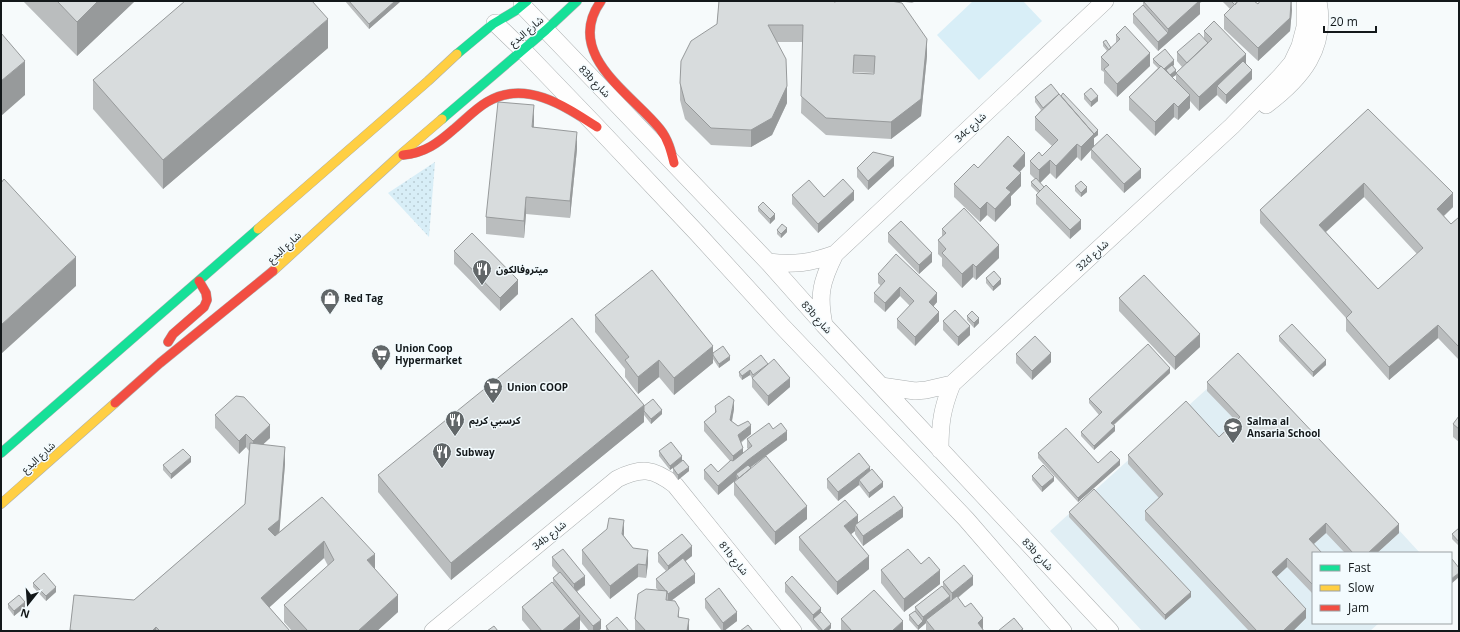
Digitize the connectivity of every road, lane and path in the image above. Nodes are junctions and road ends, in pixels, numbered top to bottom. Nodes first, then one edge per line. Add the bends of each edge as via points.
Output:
1 (577, 1) edge
2 (601, 1) edge
3 (1105, 1) edge
4 (1304, 1) edge
5 (1318, 1) edge
6 (524, 3) edge
7 (495, 23) junction
8 (546, 30) junction
9 (522, 49) junction
10 (1232, 126) junction
11 (597, 127) junction
12 (400, 155) junction
13 (674, 163) junction
14 (835, 254) junction
15 (768, 262) junction
16 (199, 281) junction
17 (824, 325) junction
18 (160, 363) junction
19 (952, 384) junction
20 (881, 386) junction
21 (940, 450) junction
22 (1, 454) edge
23 (674, 485) joint
24 (1, 504) edge
25 (433, 631) edge
26 (793, 631) edge
27 (1063, 631) edge
28 (1110, 631) edge

1 - 8 main road, شارع البدع
2 - 13 main road via 592,18 590,31 597,61 660,129
3 - 14 street, 34c شارع
4 - 10 street via 1305,28 1292,63
5 - 10 street via 1318,39 1308,64 1274,99
6 - 7 main road
6 - 8 street, 83b شارع
7 - 9 street
7 - 16 main road via 471,41
8 - 9 main road, شارع البدع
8 - 13 street, 83b شارع
9 - 11 street
9 - 12 main road, شارع البدع
10 - 19 street, 32d شارع
11 - 12 main road via 558,103 539,95 517,93 489,101 428,150
11 - 27 street via 786,331 966,519
12 - 18 main road, شارع البدع via 282,264
13 - 15 street, 83b شارع
14 - 15 street, 34c شارع via 804,263
14 - 17 street, 34c شارع via 822,287 820,306
15 - 17 street, 83b شارع
16 - 18 main road via 206,290 207,302 173,334 162,353
16 - 22 main road
17 - 20 street, 83b شارع
18 - 24 main road, شارع البدع
19 - 20 street, 32d شارع via 915,391
19 - 21 street, 32d شارع via 942,416
20 - 21 street, 83b شارع
21 - 28 street, 83b شارع
23 - 25 street, 34b شارع via 662,475 647,471 631,472 617,479
23 - 26 street, 81b شارع

